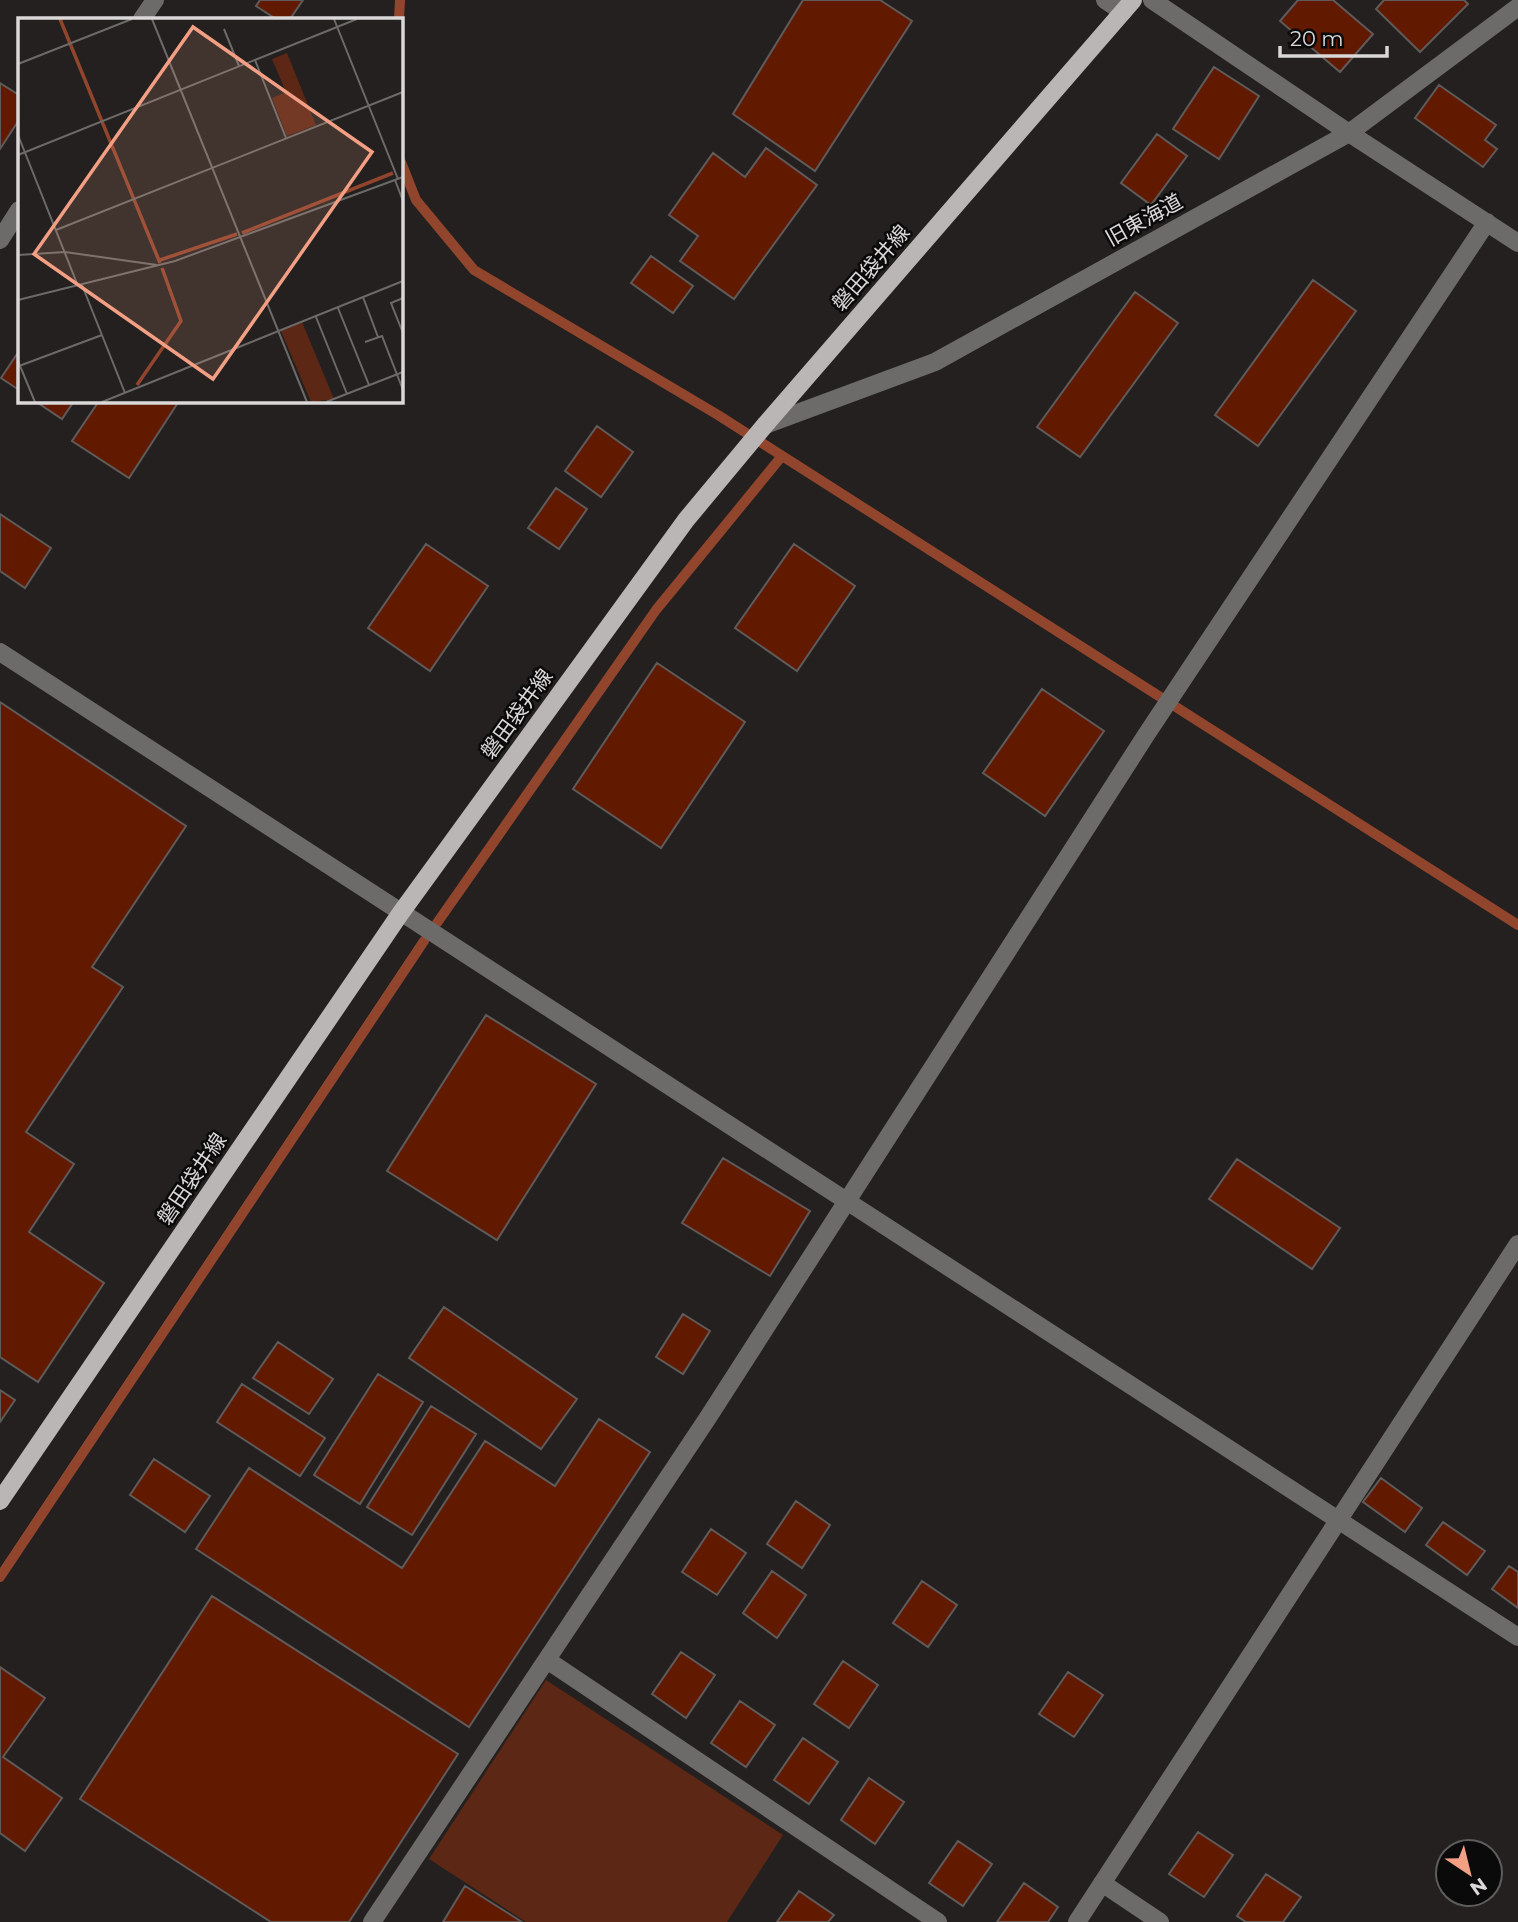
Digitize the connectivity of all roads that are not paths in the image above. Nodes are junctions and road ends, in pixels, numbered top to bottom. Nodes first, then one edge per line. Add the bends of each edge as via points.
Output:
1 (155, 0) edge
2 (1105, 0) edge
3 (1152, 0) edge
4 (1128, 6) edge
5 (1518, 7) edge
6 (143, 18) edge
7 (1349, 133) junction
8 (18, 213) edge
9 (1487, 222) junction
10 (0, 240) edge
11 (1518, 243) edge
12 (765, 425) junction
13 (0, 652) edge
14 (400, 914) junction
15 (847, 1201) junction
16 (1518, 1244) edge
17 (0, 1501) edge
18 (1337, 1519) junction
19 (1518, 1637) edge
20 (547, 1660) junction
21 (1102, 1884) junction
22 (372, 1922) edge
23 (938, 1922) edge
24 (1077, 1922) edge
25 (1160, 1922) edge

1 - 6 street
2 - 4 street
3 - 7 street
4 - 12 main road, 磐田袋井線
5 - 7 street, 旧東海道
7 - 9 street
7 - 12 street, 旧東海道 via 935,362
8 - 10 street
9 - 11 street
9 - 15 street via 1146,735
12 - 14 main road, 磐田袋井線 via 686,520
13 - 14 street
14 - 15 street
14 - 17 main road, 磐田袋井線
15 - 18 street
15 - 20 street
16 - 18 street
18 - 19 street
18 - 21 street
20 - 22 street
20 - 23 street
21 - 24 street
21 - 25 street

